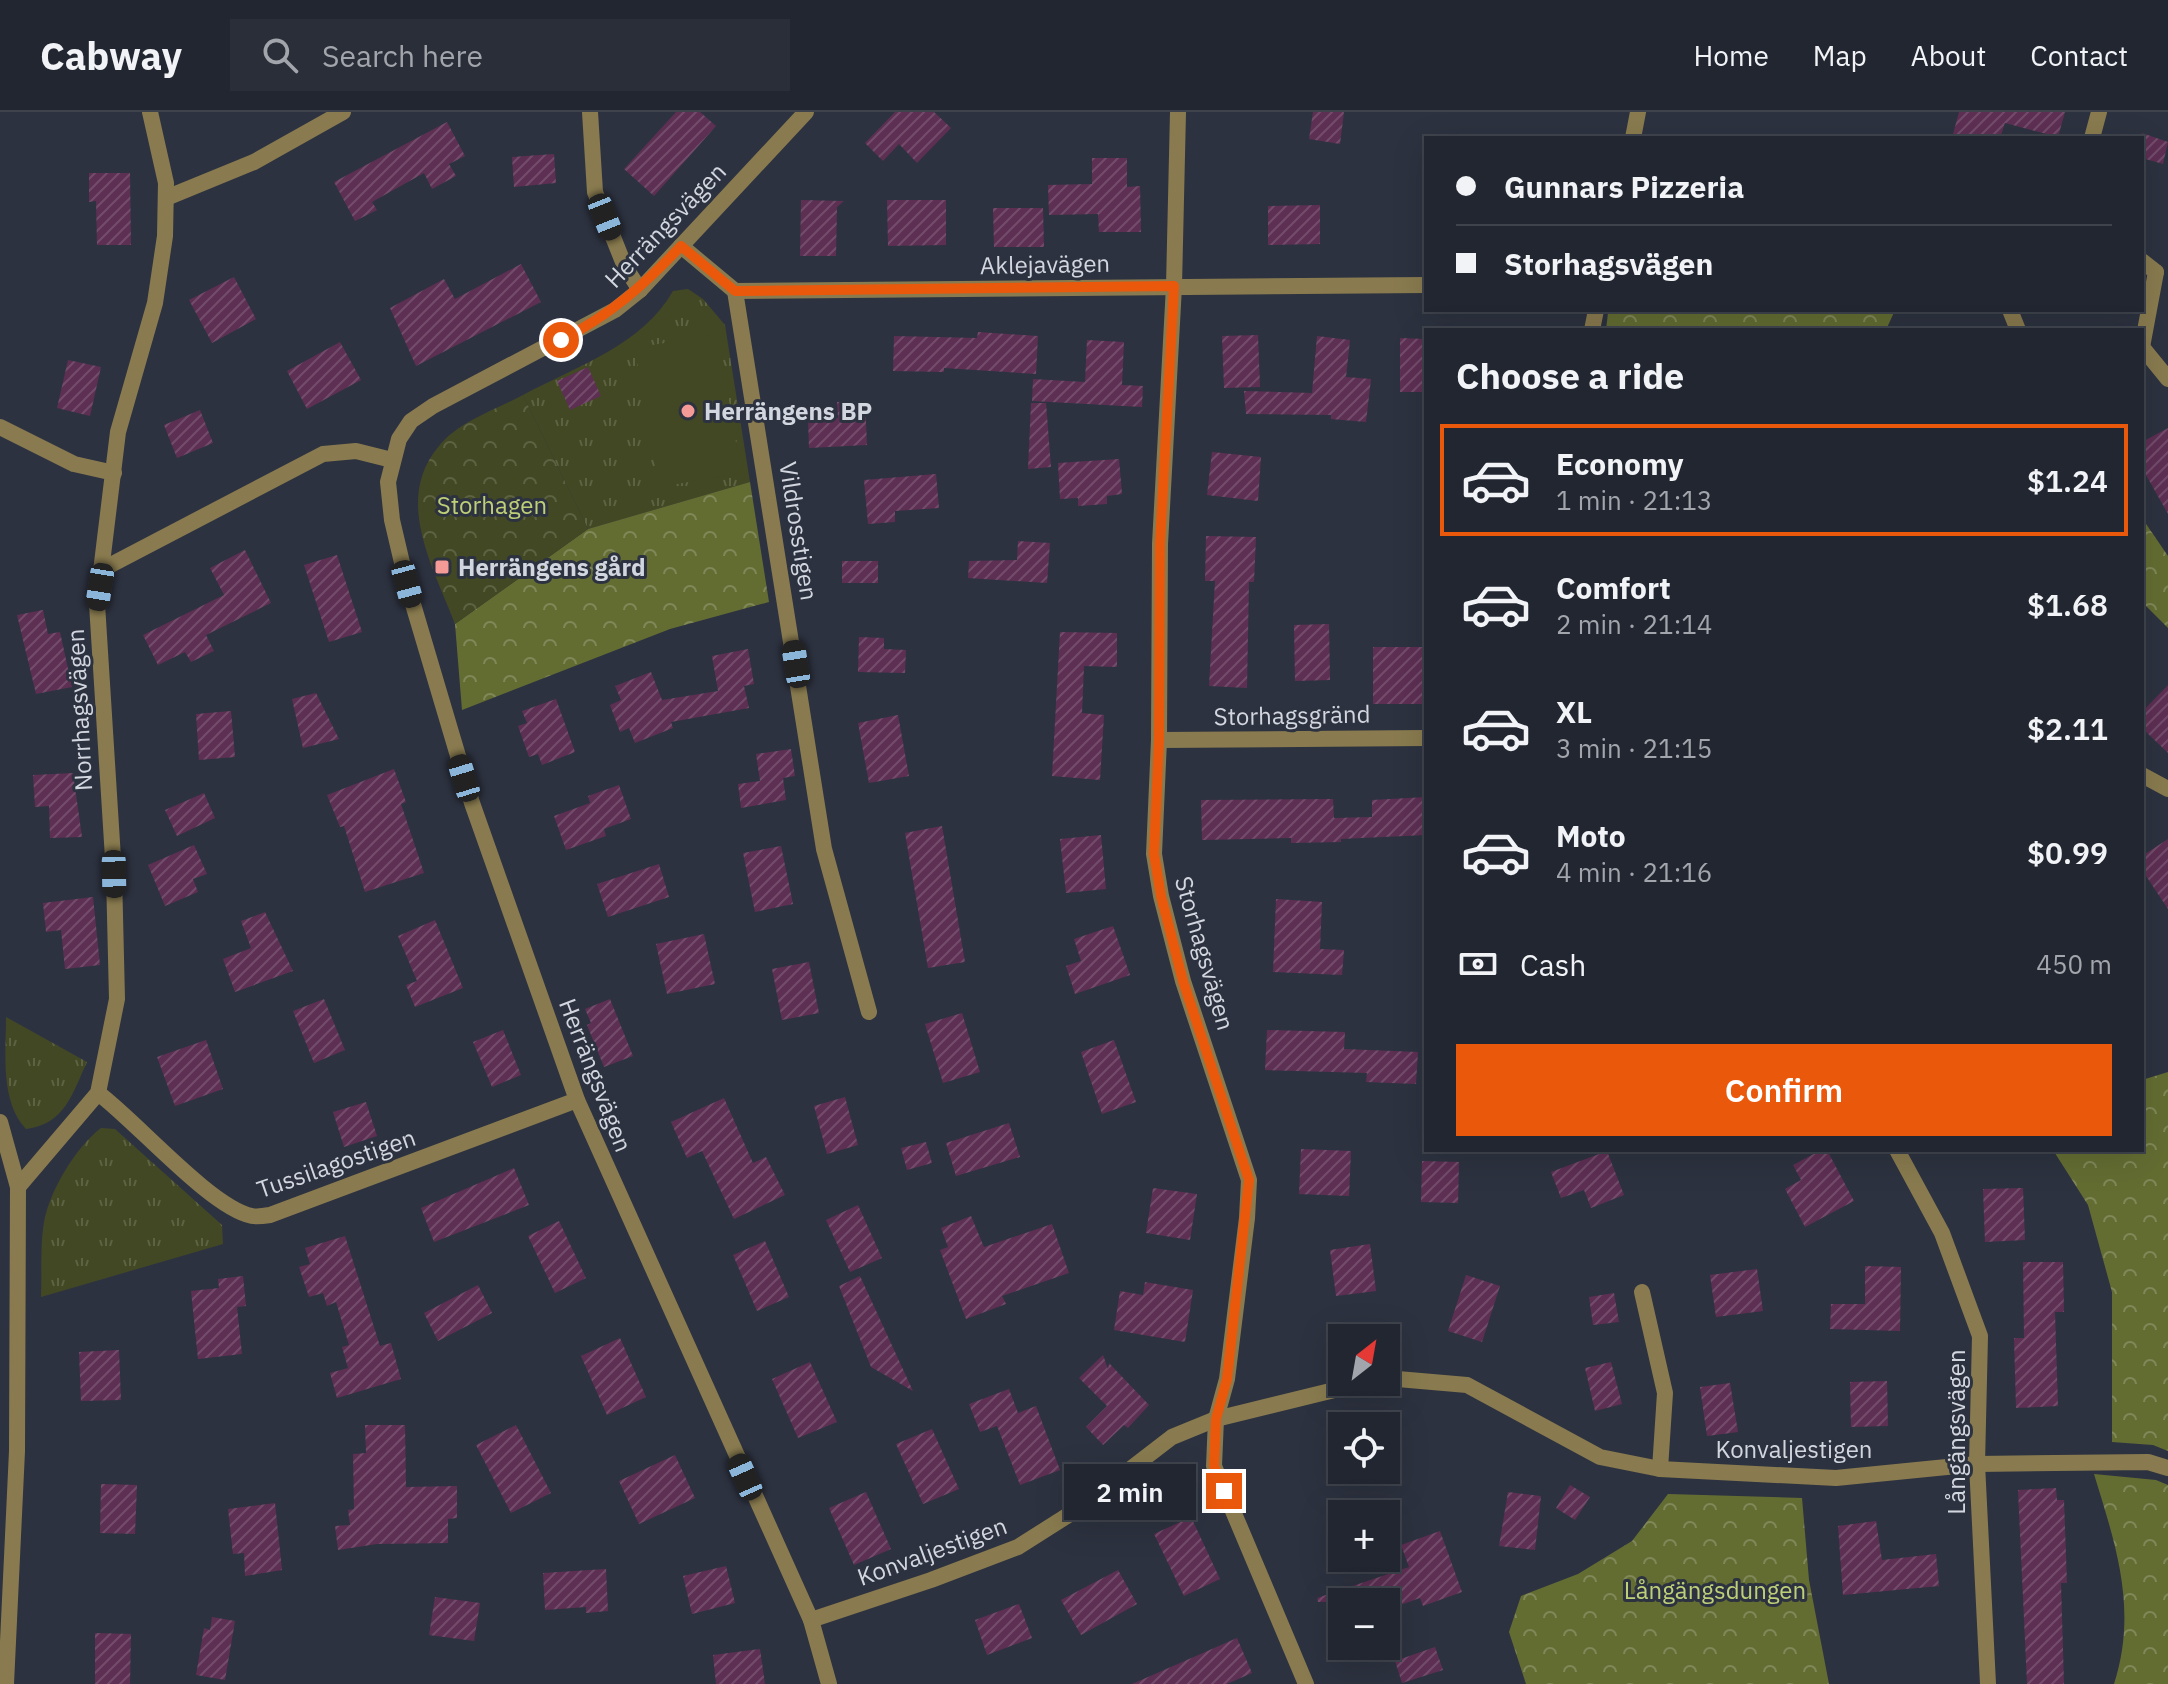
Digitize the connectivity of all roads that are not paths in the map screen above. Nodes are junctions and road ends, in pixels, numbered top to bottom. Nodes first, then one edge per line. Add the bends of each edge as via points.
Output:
1 (150, 112) edge
2 (343, 112) edge
3 (590, 112) edge
4 (806, 112) edge
5 (1178, 112) edge
6 (1638, 112) edge
7 (2099, 112) edge
8 (1633, 136) edge
9 (2093, 136) edge
10 (166, 198) junction
11 (681, 246) junction
12 (2162, 270) edge
13 (1424, 285) edge
14 (1174, 286) junction
15 (640, 290) junction
16 (735, 291) junction
17 (2144, 339) edge
18 (2144, 349) edge
19 (2168, 379) edge
20 (0, 427) edge
21 (392, 460) junction
22 (114, 473) junction
23 (103, 569) junction
24 (1424, 738) edge
25 (1159, 740) junction
26 (2144, 776) edge
27 (2168, 789) edge
28 (869, 1012) dead end
29 (98, 1093) junction
30 (577, 1100) junction
31 (0, 1122) edge
32 (1898, 1152) edge
33 (18, 1187) junction
34 (1642, 1292) dead end
35 (1400, 1379) edge
36 (1328, 1392) edge
37 (1216, 1419) junction
38 (1977, 1464) junction
39 (2168, 1468) edge
40 (1660, 1469) junction
41 (811, 1620) junction
42 (6, 1684) edge
43 (829, 1684) edge
44 (1306, 1684) edge
45 (1988, 1684) edge

1 - 10 street, Norrhagsvägen
2 - 10 street via 254,162
3 - 15 street via 595,192 625,267
4 - 11 street, Herrängsvägen
5 - 14 street, Storhagsvägen
6 - 8 street
7 - 9 street
10 - 22 street, Norrhagsvägen via 155,303 118,432
11 - 15 street, Herrängsvägen
11 - 16 street
12 - 17 street
13 - 14 street, Aklejavägen
14 - 16 street, Aklejavägen
14 - 25 street, Storhagsvägen via 1160,544
15 - 21 street, Herrängsvägen via 589,326 411,421
16 - 28 street, Vildrosstigen via 824,849
18 - 19 street
20 - 22 street via 74,464
21 - 23 street via 356,451 323,454
21 - 30 street, Herrängsvägen via 392,520 433,679
22 - 23 street, Norrhagsvägen
23 - 29 street, Norrhagsvägen via 97,604 117,999
24 - 25 street, Storhagsgränd
25 - 37 street, Storhagsvägen via 1154,854 1161,896 1183,981 1249,1180 1227,1379
26 - 27 street
29 - 30 street, Tussilagostigen via 202,1185 253,1217
29 - 33 street, Norrhagsvägen
30 - 41 street, Herrängsvägen
31 - 33 street
32 - 38 street, Långängsvägen via 1942,1233 1980,1336
33 - 42 street via 17,1451
34 - 40 street via 1665,1393
35 - 40 street, Konvaljestigen via 1467,1385 1600,1457
36 - 37 street, Konvaljestigen
37 - 41 street, Konvaljestigen via 1172,1437 1081,1507 1018,1547
37 - 44 street, Storhagsvägen via 1214,1466
38 - 39 street, Konvaljestigen via 2148,1462
38 - 40 street, Konvaljestigen via 1836,1478
38 - 45 street, Långängsvägen
41 - 43 street, Herrängsvägen

